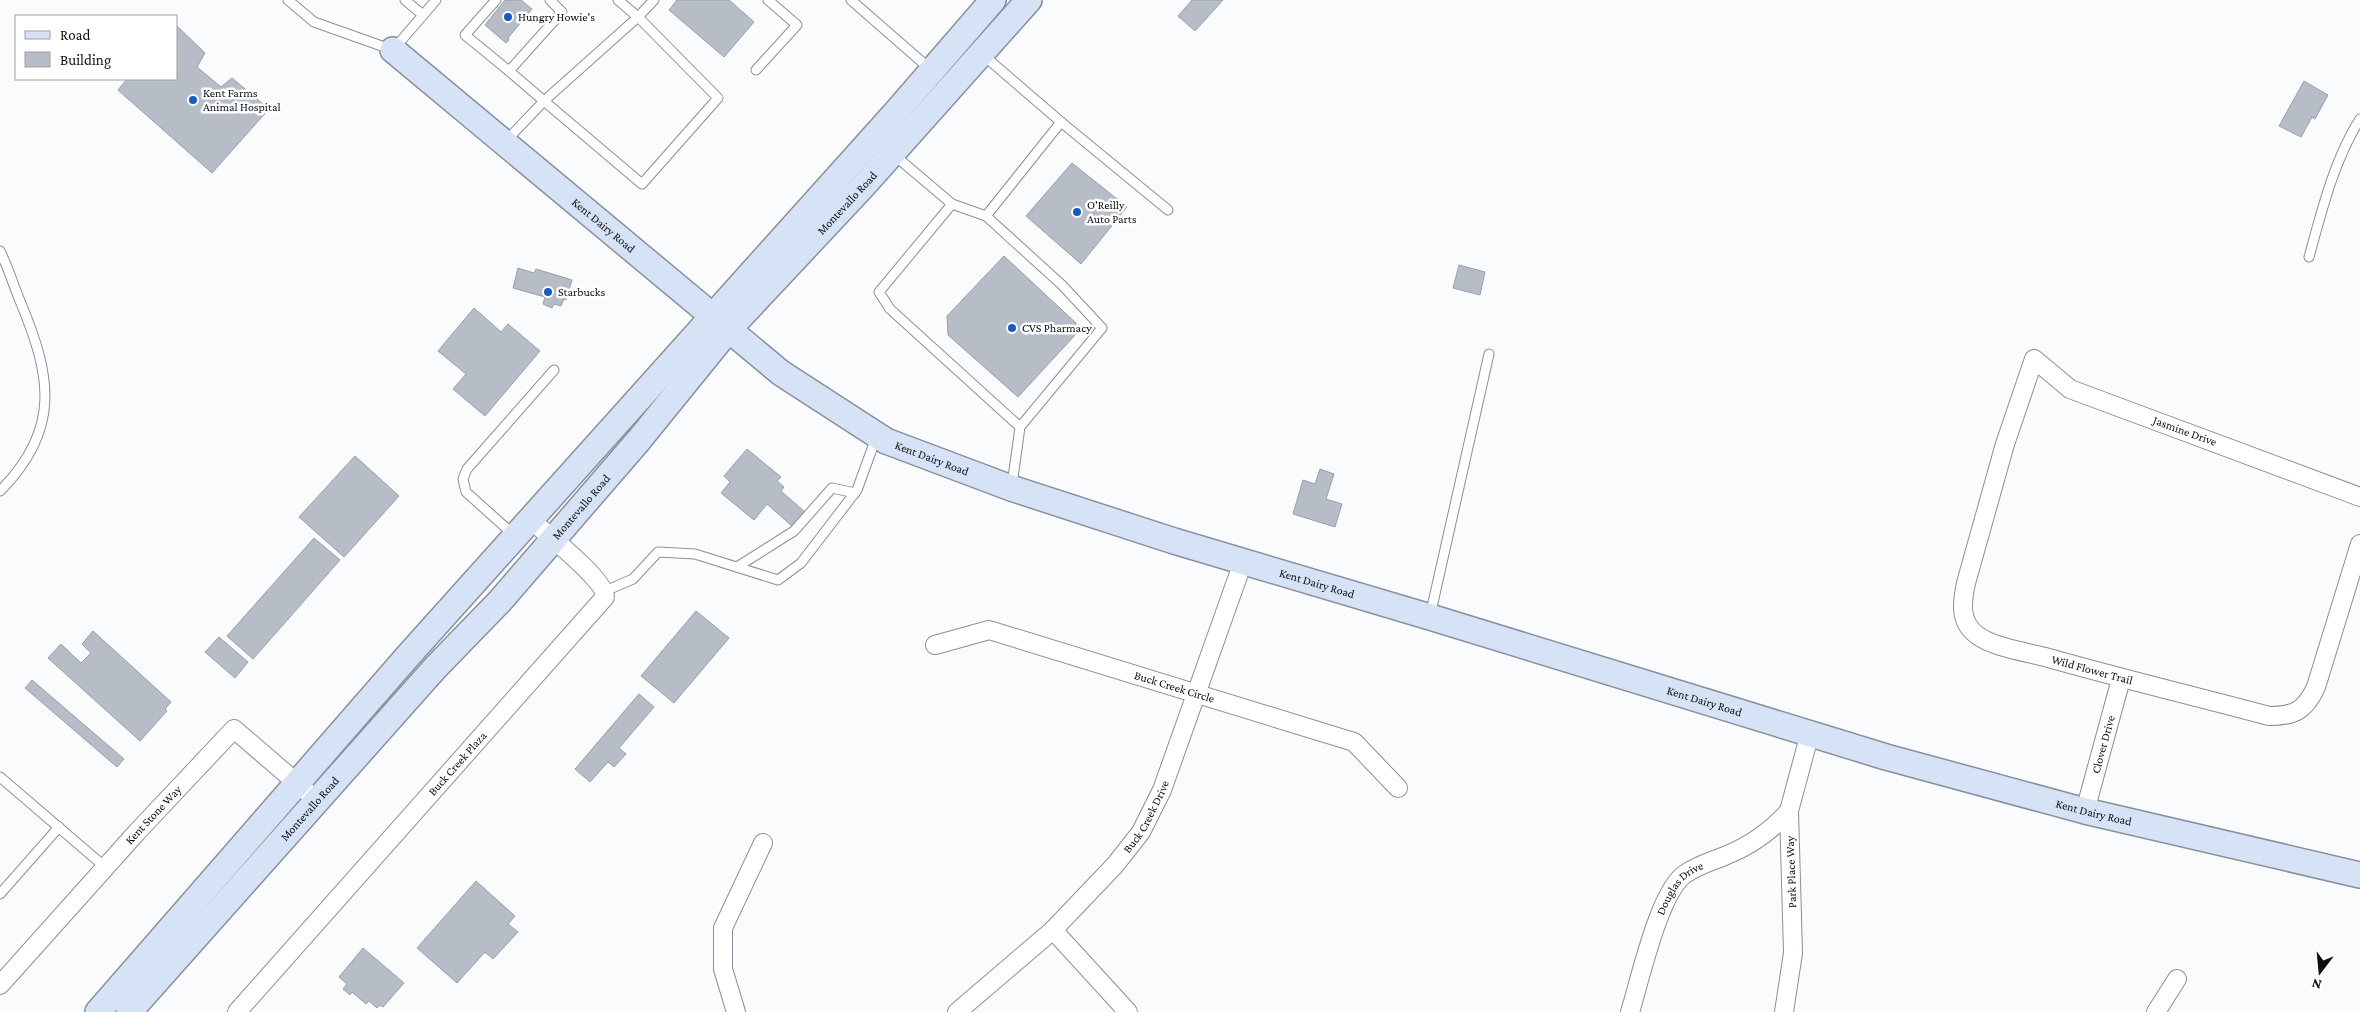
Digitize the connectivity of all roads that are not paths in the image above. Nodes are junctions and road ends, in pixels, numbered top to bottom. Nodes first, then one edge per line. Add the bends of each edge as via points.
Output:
1 (288, 0) edge
2 (405, 0) edge
3 (436, 0) edge
4 (496, 0) edge
5 (550, 0) edge
6 (618, 0) edge
7 (654, 0) edge
8 (768, 0) edge
9 (852, 0) edge
10 (993, 0) edge
11 (1029, 0) edge
12 (423, 15) junction
13 (638, 17) junction
14 (392, 50) junction
15 (982, 53) junction
16 (756, 70) dead end
17 (510, 71) junction
18 (932, 71) junction
19 (544, 101) junction
20 (2360, 119) edge
21 (1061, 122) junction
22 (504, 143) junction
23 (893, 153) junction
24 (952, 204) junction
25 (1168, 210) dead end
26 (986, 216) junction
27 (0, 251) edge
28 (2309, 256) dead end
29 (721, 322) junction
30 (1489, 354) dead end
31 (554, 370) dead end
32 (2028, 377) joint
33 (1020, 427) junction
34 (877, 435) junction
35 (1011, 488) junction
36 (0, 491) edge
37 (855, 492) junction
38 (2360, 497) edge
39 (523, 528) junction
40 (552, 540) junction
41 (2360, 544) edge
42 (1243, 562) junction
43 (737, 568) junction
44 (605, 590) junction
45 (1430, 617) junction
46 (935, 645) dead end
47 (2121, 679) junction
48 (1197, 694) junction
49 (1810, 733) junction
50 (0, 777) edge
51 (298, 783) junction
52 (1398, 788) dead end
53 (315, 801) junction
54 (1789, 811) junction
55 (2085, 811) junction
56 (59, 827) junction
57 (763, 843) dead end
58 (105, 867) junction
59 (2360, 875) edge
60 (0, 894) edge
61 (1053, 930) junction
62 (2177, 979) dead end
63 (0, 985) edge
64 (98, 1012) edge
65 (129, 1012) edge
66 (236, 1012) edge
67 (736, 1012) edge
68 (957, 1012) edge
69 (1128, 1012) edge
70 (1630, 1012) edge
71 (1784, 1012) edge
72 (2156, 1012) edge

1 - 14 lane via 314,22
2 - 12 lane
3 - 12 lane
4 - 17 lane via 465,35
5 - 17 lane via 562,12
6 - 13 lane
7 - 13 lane
8 - 16 lane via 797,26
9 - 18 lane
10 - 18 main road, Montevallo Road
11 - 15 main road, Montevallo Road
12 - 14 lane
13 - 19 lane
13 - 19 lane via 718,98 642,184
14 - 22 main road, Kent Dairy Road
15 - 21 lane
15 - 23 main road, Montevallo Road
17 - 19 lane
18 - 29 main road, Montevallo Road
19 - 22 lane
20 - 28 lane via 2325,197
21 - 25 lane
21 - 26 lane
22 - 29 main road, Kent Dairy Road
23 - 24 lane
23 - 29 main road, Montevallo Road via 805,250
24 - 26 lane
24 - 33 lane via 880,292 890,309
26 - 33 lane via 1062,285 1102,328
27 - 36 lane via 34,335 45,379 46,401 32,450
29 - 34 main road, Kent Dairy Road via 782,373
29 - 39 main road, Montevallo Road
29 - 40 main road, Montevallo Road via 639,440
30 - 45 lane
31 - 39 lane via 467,469 463,479 466,492
32 - 38 street, Jasmine Drive via 2034,359 2070,389
32 - 47 street, Wild Flower Trail via 2005,444 1966,583 1962,601 1966,624 1983,639
33 - 35 lane
34 - 35 main road, Kent Dairy Road
34 - 37 lane
35 - 42 main road, Kent Dairy Road
37 - 43 lane via 832,488 794,531
37 - 43 lane via 801,563 778,580
39 - 40 street
39 - 51 main road, Montevallo Road
40 - 44 street via 578,561
40 - 53 main road, Montevallo Road via 500,601
41 - 47 street, Wild Flower Trail via 2316,687 2311,700 2302,709 2285,716 2269,716
42 - 45 main road, Kent Dairy Road
42 - 48 street, Buck Creek Drive
43 - 44 lane via 695,554 658,552 633,579
44 - 66 street, Buck Creek Plaza via 599,605
45 - 49 main road, Kent Dairy Road
46 - 48 street, Buck Creek Circle via 989,630
47 - 55 street, Clover Drive
48 - 52 street, Buck Creek Circle via 1354,742
48 - 61 street, Buck Creek Drive via 1162,790 1141,832 1116,865
49 - 54 street, Park Place Way
49 - 55 main road, Kent Dairy Road via 1965,780
50 - 56 lane
51 - 53 street, Kent Stone Way
51 - 58 street, Kent Stone Way via 234,729
51 - 64 main road, Montevallo Road
53 - 65 main road, Montevallo Road
54 - 70 street, Douglas Drive via 1759,840 1700,865 1675,884 1660,916
54 - 71 street, Park Place Way via 1793,953
55 - 59 main road, Kent Dairy Road
56 - 58 lane
56 - 60 lane
57 - 67 street via 723,928 723,969
58 - 63 street, Kent Stone Way
61 - 68 street, Buck Creek Drive
61 - 69 street
62 - 72 street

